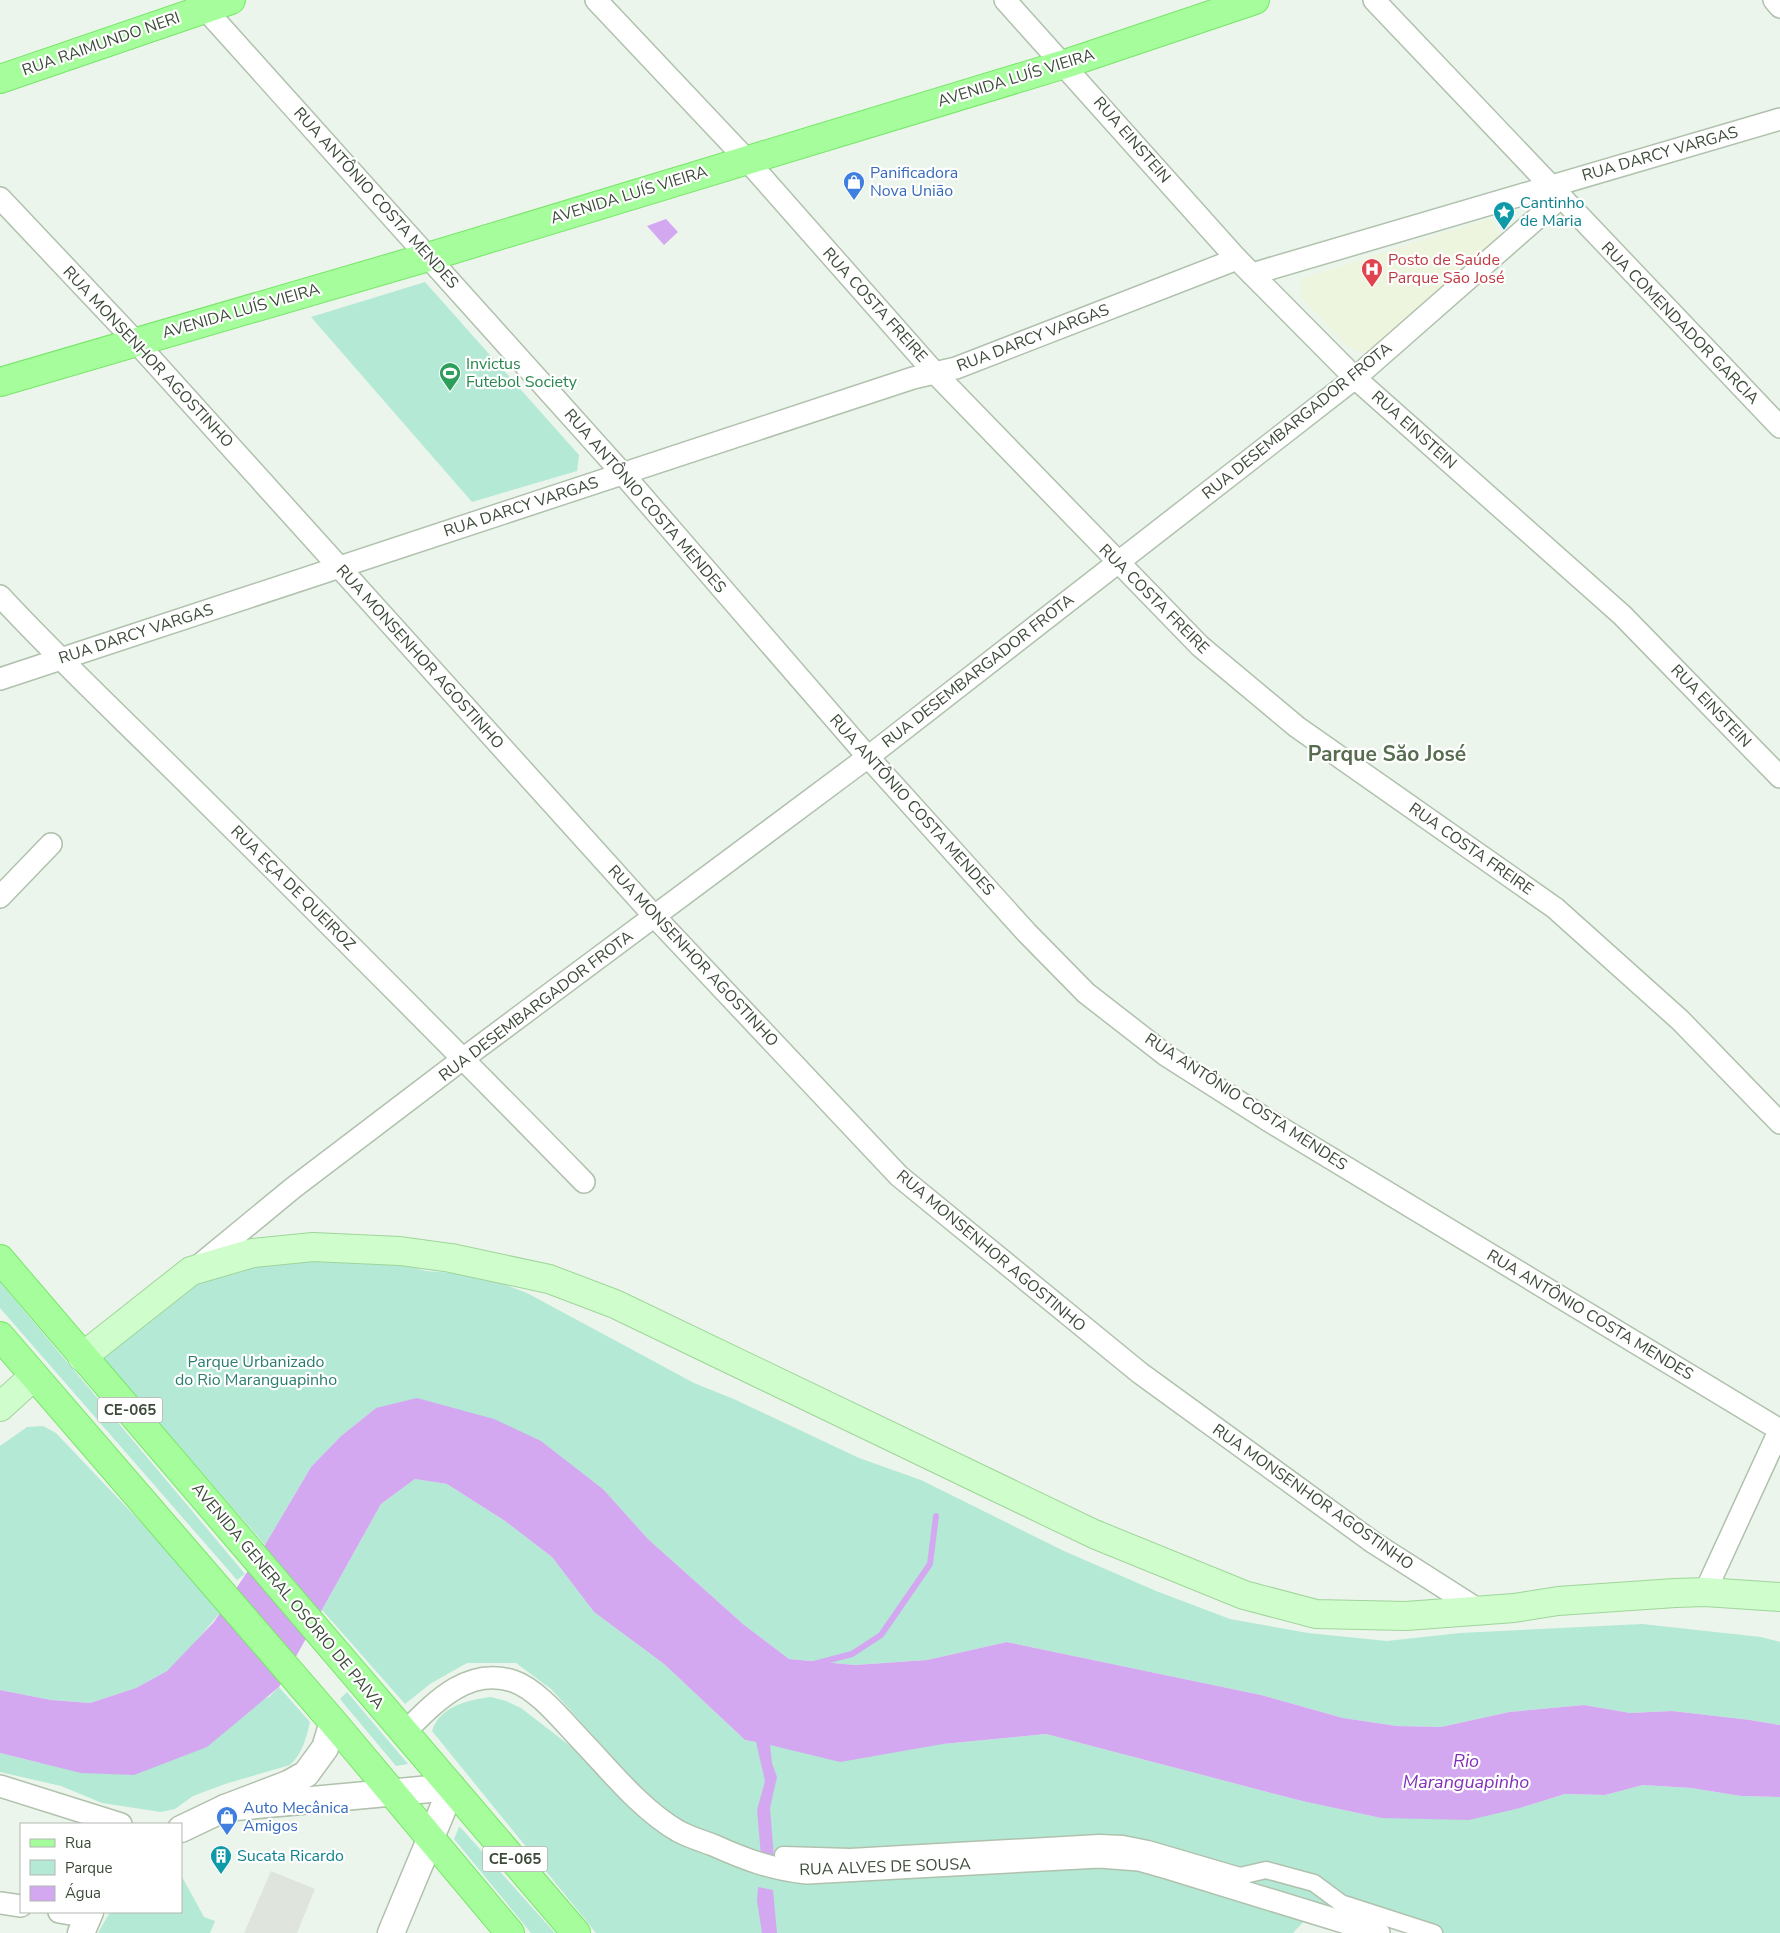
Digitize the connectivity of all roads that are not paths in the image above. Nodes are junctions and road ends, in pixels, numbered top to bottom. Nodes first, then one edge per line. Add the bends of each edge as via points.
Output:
1 (231, 0) edge
2 (596, 0) edge
3 (1005, 0) edge
4 (1255, 0) edge
5 (1374, 0) edge
6 (1774, 0) edge
7 (201, 4) edge
8 (1780, 7) edge
9 (1065, 64) junction
10 (0, 79) edge
11 (1780, 119) edge
12 (746, 159) junction
13 (1556, 192) junction
14 (0, 198) edge
15 (428, 257) junction
16 (1245, 266) junction
17 (136, 342) junction
18 (934, 372) junction
19 (1355, 378) junction
20 (0, 382) edge
21 (1780, 427) edge
22 (623, 474) junction
23 (1118, 563) junction
24 (339, 567) junction
25 (0, 596) edge
26 (60, 660) junction
27 (0, 679) edge
28 (868, 757) junction
29 (1780, 777) edge
30 (51, 844) dead end
31 (0, 897) edge
32 (655, 917) junction
33 (464, 1058) junction
34 (1780, 1123) edge
35 (584, 1182) dead end
36 (0, 1260) edge
37 (191, 1272) junction
38 (0, 1336) edge
39 (82, 1357) junction
40 (34, 1376) junction
41 (0, 1408) edge
42 (1780, 1429) edge
43 (1704, 1592) junction
44 (1780, 1597) edge
45 (1479, 1610) junction
46 (327, 1715) junction
47 (404, 1733) junction
48 (0, 1786) edge
49 (452, 1787) junction
50 (392, 1792) junction
51 (224, 1808) junction
52 (118, 1823) edge
53 (182, 1829) edge
54 (431, 1840) junction
55 (783, 1862) junction
56 (0, 1903) edge
57 (20, 1906) edge
58 (62, 1913) edge
59 (87, 1920) edge
60 (391, 1933) edge
61 (510, 1933) edge
62 (576, 1933) edge
63 (1379, 1933) edge
64 (1434, 1933) edge

1 - 7 main road, RUA RAIMUNDO NERI
2 - 12 street, RUA COSTA FREIRE
3 - 9 street, RUA EINSTEIN
4 - 9 main road, AVENIDA LUÍS VIEIRA
5 - 13 street, RUA COMENDADOR GARCIA
6 - 8 street
7 - 10 main road, RUA RAIMUNDO NERI
7 - 15 street, RUA ANTÔNIO COSTA MENDES
9 - 12 main road, AVENIDA LUÍS VIEIRA
9 - 16 street, RUA EINSTEIN
11 - 13 street, RUA DARCY VARGAS
12 - 15 main road, AVENIDA LUÍS VIEIRA
12 - 18 street, RUA COSTA FREIRE
13 - 16 street, RUA DARCY VARGAS
13 - 19 street, RUA DESEMBARGADOR FROTA
13 - 21 street, RUA COMENDADOR GARCIA
14 - 17 street, RUA MONSENHOR AGOSTINHO
15 - 17 main road, AVENIDA LUÍS VIEIRA
15 - 22 street, RUA ANTÔNIO COSTA MENDES
16 - 18 street, RUA DARCY VARGAS via 956,368
16 - 19 street, RUA EINSTEIN
17 - 20 main road, AVENIDA LUÍS VIEIRA
17 - 24 street, RUA MONSENHOR AGOSTINHO
18 - 22 street, RUA DARCY VARGAS
18 - 23 street, RUA COSTA FREIRE
19 - 23 street, RUA DESEMBARGADOR FROTA
19 - 29 street, RUA EINSTEIN via 1622,615
22 - 24 street, RUA DARCY VARGAS
22 - 28 street, RUA ANTÔNIO COSTA MENDES
23 - 28 street, RUA DESEMBARGADOR FROTA
23 - 34 street, RUA COSTA FREIRE via 1200,646 1297,727 1555,908 1680,1020
24 - 26 street, RUA DARCY VARGAS
24 - 32 street, RUA MONSENHOR AGOSTINHO
25 - 26 street, RUA EÇA DE QUEIROZ
26 - 27 street, RUA DARCY VARGAS
26 - 33 street, RUA EÇA DE QUEIROZ
28 - 32 street, RUA DESEMBARGADOR FROTA
28 - 42 street, RUA ANTÔNIO COSTA MENDES via 1027,933 1086,993 1167,1056
30 - 31 street
32 - 33 street, RUA DESEMBARGADOR FROTA
32 - 45 street, RUA MONSENHOR AGOSTINHO via 915,1191 1140,1374 1374,1543
33 - 35 street, RUA EÇA DE QUEIROZ
33 - 37 street, RUA DESEMBARGADOR FROTA via 293,1188
36 - 39 main road, AVENIDA GENERAL OSÓRIO DE PAIVA / CE-065
37 - 39 main road
37 - 45 main road via 254,1253 313,1247 451,1258 549,1280 615,1304 1094,1534 1244,1595 1316,1614 1406,1616
38 - 40 main road, CE-065
39 - 47 main road, AVENIDA GENERAL OSÓRIO DE PAIVA / CE-065
40 - 41 main road
40 - 46 main road, CE-065
42 - 43 street
43 - 44 main road
43 - 45 main road via 1558,1601
46 - 50 main road, CE-065
46 - 51 street via 325,1748 306,1774
47 - 49 main road, AVENIDA GENERAL OSÓRIO DE PAIVA / CE-065
47 - 55 street, RUA ALVES DE SOUSA via 451,1690 487,1679 515,1682 543,1701 638,1799 678,1830 749,1861
48 - 52 street
49 - 50 street
49 - 54 street
49 - 62 main road, AVENIDA GENERAL OSÓRIO DE PAIVA / CE-065
50 - 51 street
50 - 54 main road, CE-065
51 - 53 street
54 - 60 street
54 - 61 main road, CE-065
55 - 63 street, RUA ALVES DE SOUSA via 807,1873 1120,1858 1166,1868
55 - 64 street via 1123,1844 1240,1876 1266,1870 1314,1883 1342,1903
56 - 57 street
58 - 59 street

